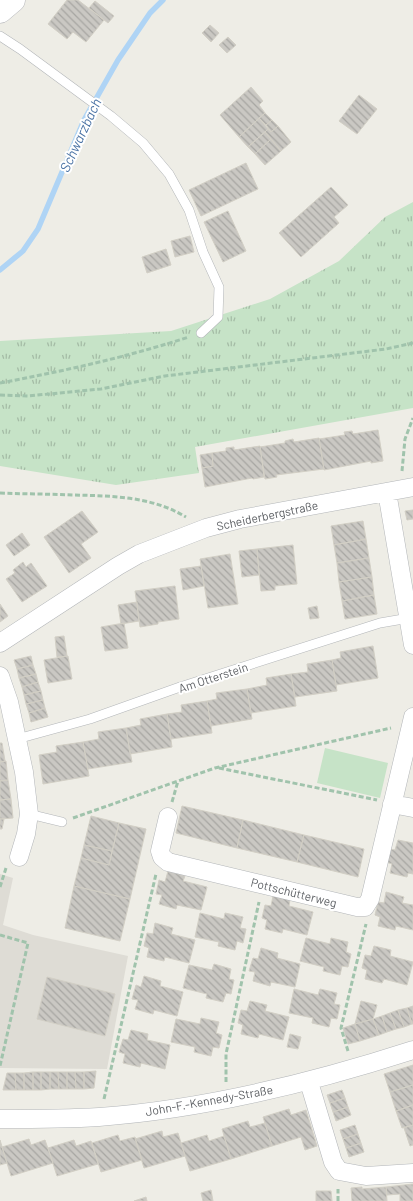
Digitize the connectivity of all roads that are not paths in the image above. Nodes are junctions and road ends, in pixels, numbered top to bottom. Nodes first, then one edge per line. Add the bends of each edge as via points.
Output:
1 (13, 0) edge
2 (0, 11) edge
3 (0, 36) edge
4 (201, 334) road end
5 (400, 490) edge
6 (409, 618) junction
7 (0, 643) edge
8 (413, 645) edge
9 (0, 676) edge
10 (412, 720) edge
11 (17, 739) junction
12 (392, 804) junction
13 (413, 808) edge
14 (29, 814) junction
15 (168, 817) dead end
16 (62, 822) road end
17 (19, 857) dead end
18 (413, 1050) edge
19 (309, 1082) junction
20 (0, 1119) edge
21 (413, 1173) edge

1 - 2 main road
3 - 4 lane via 111,116 143,143 169,174 189,210 203,252 220,287 218,317
5 - 6 street
5 - 7 street, Scheiderbergstraße via 206,528 139,554
6 - 8 street
6 - 11 lane, Am Otterstein via 380,624 90,719
9 - 11 street
10 - 12 street
11 - 14 street
12 - 13 street
12 - 15 street, Pottschütterweg via 370,900 365,907 168,862 160,851
14 - 16 lane
14 - 17 street
18 - 19 street, John-F.-Kennedy-Straße
19 - 20 street, John-F.-Kennedy-Straße via 226,1099 100,1117
19 - 21 street via 338,1171 366,1176

